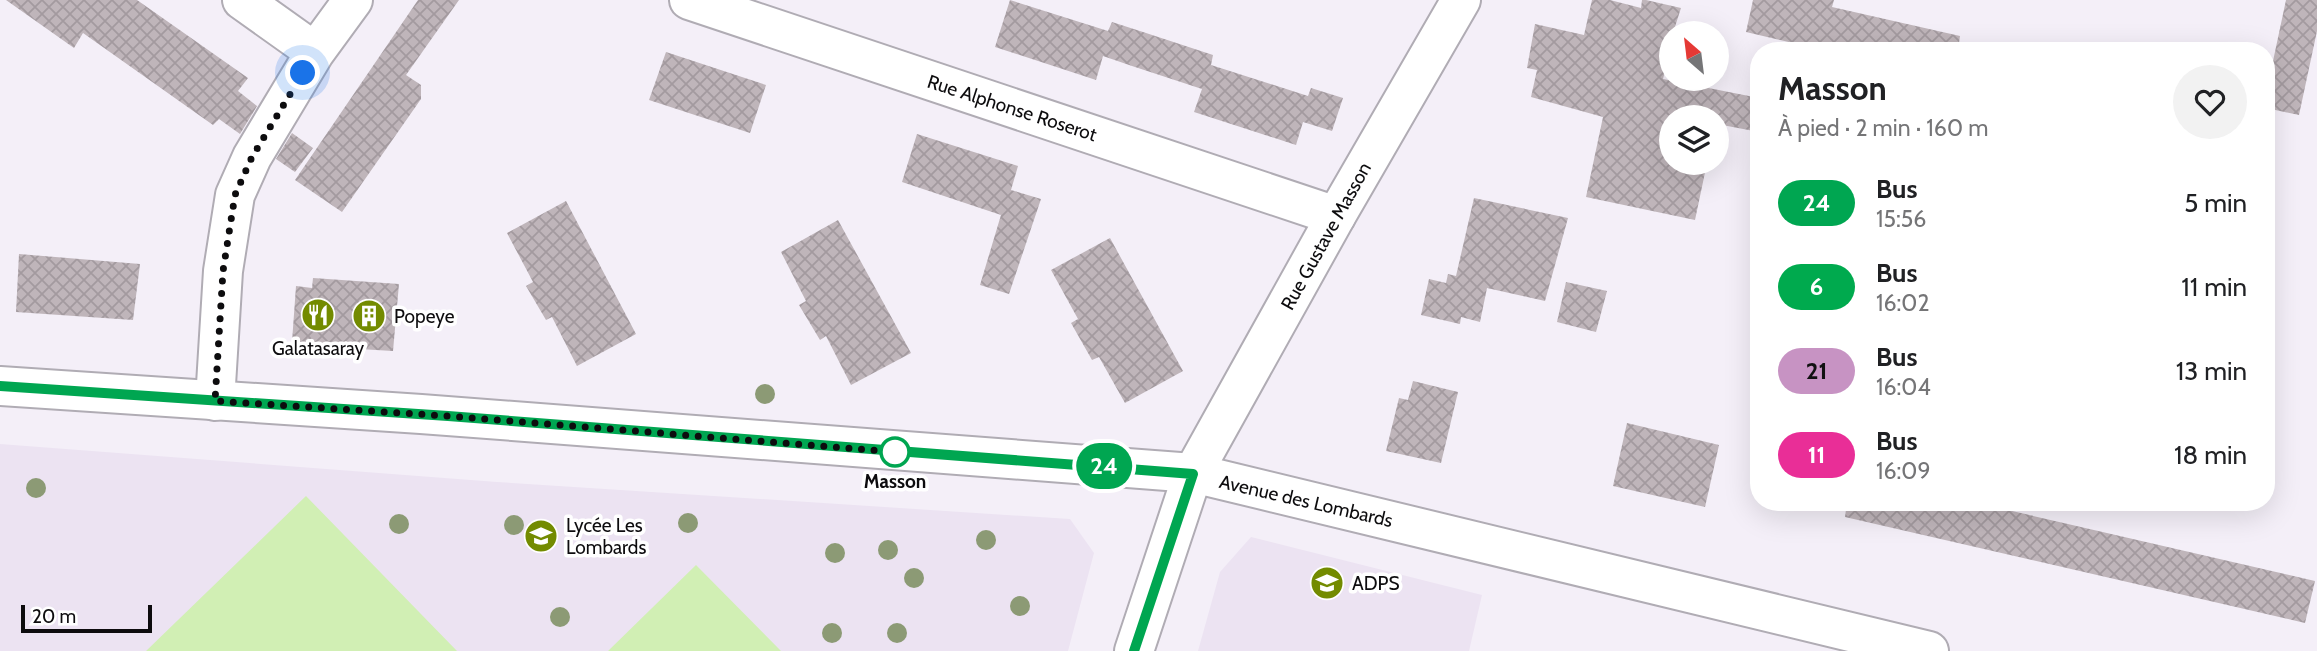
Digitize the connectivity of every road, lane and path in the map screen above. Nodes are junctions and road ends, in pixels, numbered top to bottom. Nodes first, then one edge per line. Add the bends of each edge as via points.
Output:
1 (242, 0) edge
2 (353, 0) edge
3 (689, 0) edge
4 (1461, 0) edge
5 (315, 52) junction
6 (1336, 216) junction
7 (0, 386) edge
8 (215, 401) junction
9 (1193, 474) junction
10 (1134, 651) edge
11 (1929, 651) edge

1 - 5 street
2 - 5 street
3 - 6 street, Rue Alphonse Roserot
4 - 6 street, Rue Gustave Masson
5 - 8 street via 252,157 235,195 223,271
6 - 9 street, Rue Gustave Masson
7 - 8 street, Avenue des Lombards
8 - 9 street, Avenue des Lombards
9 - 10 street, Rue Gustave Masson
9 - 11 street, Avenue des Lombards

